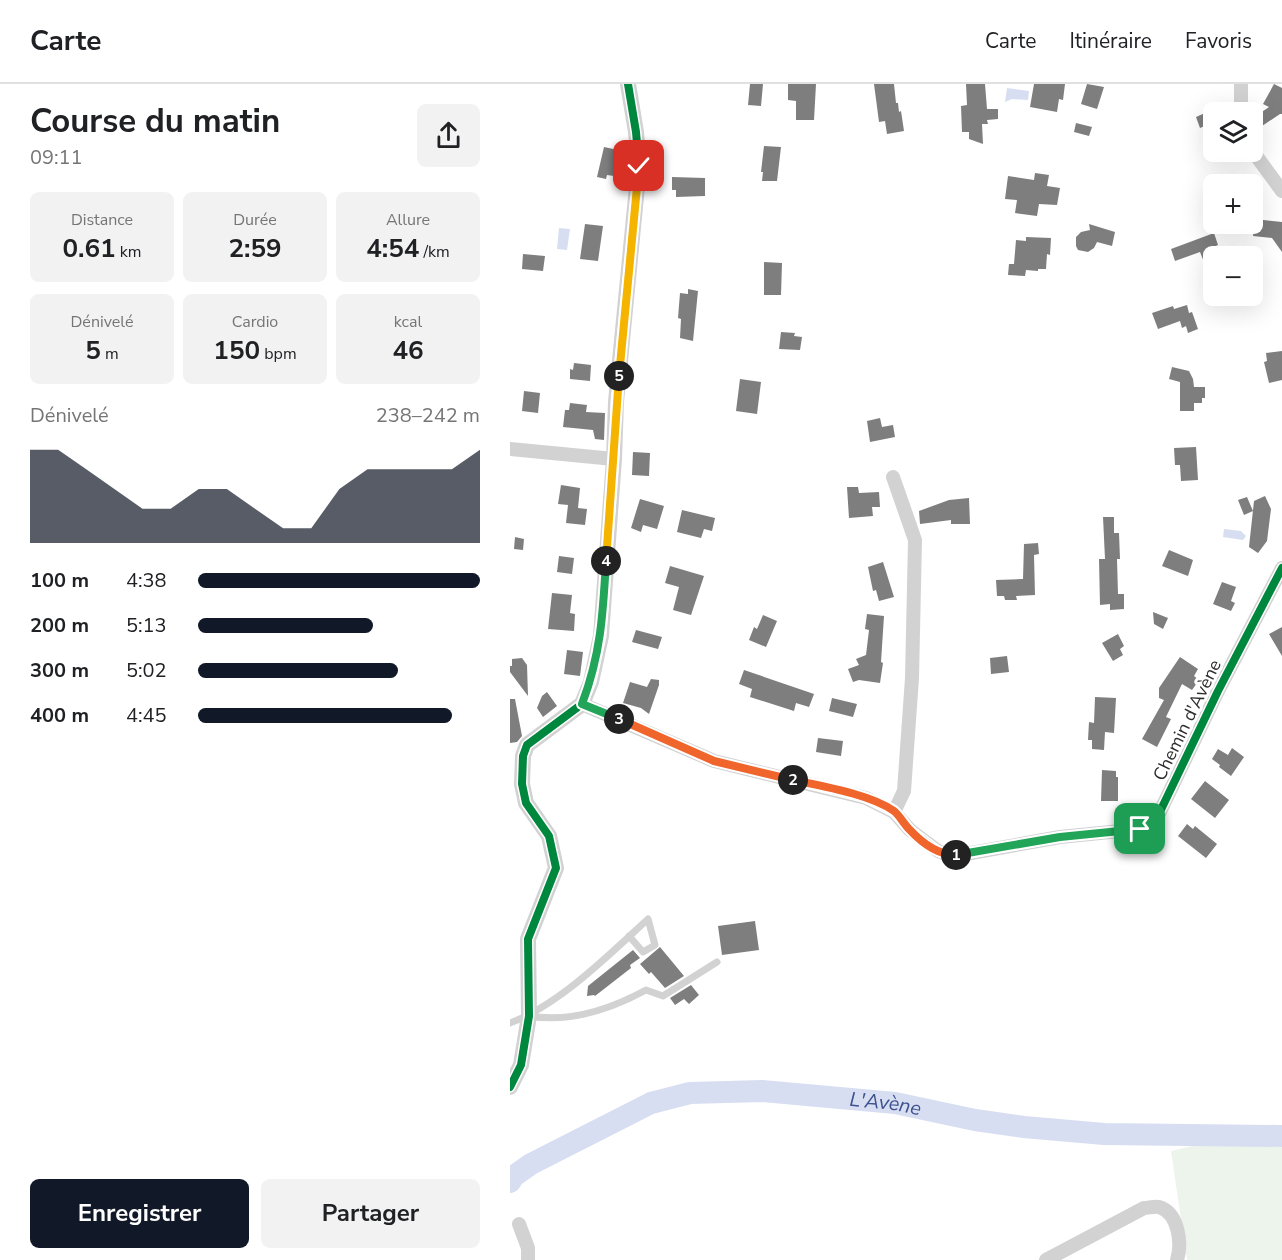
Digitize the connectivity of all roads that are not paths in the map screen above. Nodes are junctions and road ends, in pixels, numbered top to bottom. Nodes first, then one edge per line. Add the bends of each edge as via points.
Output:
1 (628, 84) edge
2 (1241, 84) edge
3 (1241, 102) edge
4 (1261, 162) edge
5 (1282, 191) edge
6 (510, 449) edge
7 (614, 459) junction
8 (893, 477) dead end
9 (1282, 568) edge
10 (582, 704) junction
11 (894, 812) junction
12 (629, 936) junction
13 (717, 962) dead end
14 (529, 1016) junction
15 (510, 1023) edge
16 (510, 1087) edge
17 (519, 1224) dead end
18 (528, 1260) edge
19 (1046, 1260) edge
20 (1177, 1260) edge

1 - 7 street via 639,166
2 - 3 street
4 - 5 street
6 - 7 street
7 - 10 street via 601,636
8 - 11 street via 915,540 912,678 904,791
9 - 11 street, Chemin d'Avène via 1155,822 1140,829 949,855 925,843
10 - 11 street, Chemin d'Avène via 714,761 866,798
10 - 14 street via 527,745 523,756 526,802 549,836 555,868 528,939
12 - 12 lane via 643,952 656,945 648,919
12 - 14 lane via 604,961
13 - 14 lane via 663,996 646,990 600,1010 549,1020
14 - 15 lane
14 - 16 street via 521,1065
17 - 18 street
19 - 20 street via 1144,1208 1159,1207 1169,1214 1180,1242

